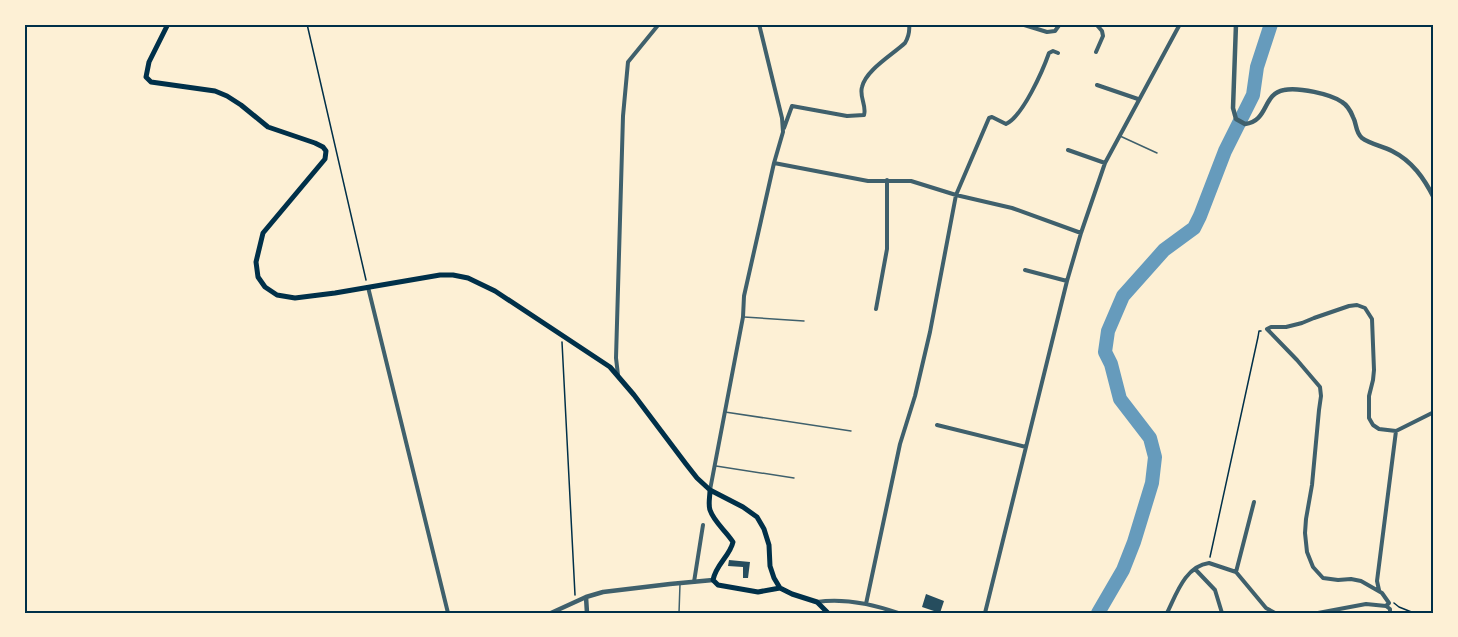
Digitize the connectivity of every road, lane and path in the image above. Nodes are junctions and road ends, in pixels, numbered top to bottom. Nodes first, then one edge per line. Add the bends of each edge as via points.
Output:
1 (168, 24) edge
2 (307, 24) edge
3 (659, 24) edge
4 (759, 24) edge
5 (909, 24) edge
6 (1021, 24) edge
7 (1060, 24) edge
8 (1096, 24) edge
9 (1180, 24) edge
10 (1236, 24) edge
11 (1058, 52) dead end
12 (1096, 52) dead end
13 (1096, 85) dead end
14 (1138, 99) junction
15 (783, 132) junction
16 (1119, 135) junction
17 (1068, 150) dead end
18 (1157, 153) dead end
19 (774, 163) junction
20 (1105, 163) junction
21 (887, 180) junction
22 (956, 195) junction
23 (1434, 198) edge
24 (1081, 233) junction
25 (1025, 270) dead end
26 (1067, 282) junction
27 (368, 287) junction
28 (876, 309) dead end
29 (743, 317) junction
30 (804, 321) dead end
31 (1268, 329) junction
32 (562, 335) junction
33 (618, 376) junction
34 (724, 412) junction
35 (1434, 412) edge
36 (937, 424) dead end
37 (851, 430) dead end
38 (1396, 431) junction
39 (1026, 447) junction
40 (715, 466) junction
41 (794, 478) dead end
42 (710, 490) junction
43 (1254, 502) dead end
44 (703, 525) dead end
45 (1209, 563) junction
46 (1194, 569) junction
47 (1236, 572) junction
48 (713, 580) junction
49 (694, 582) junction
50 (680, 583) junction
51 (780, 588) junction
52 (1382, 593) junction
53 (586, 597) junction
54 (575, 602) junction
55 (817, 602) junction
56 (866, 604) junction
57 (1386, 606) junction
58 (448, 613) edge
59 (551, 613) edge
60 (587, 613) edge
61 (679, 613) edge
62 (828, 613) edge
63 (898, 613) edge
64 (985, 613) edge
65 (1167, 613) edge
66 (1222, 613) edge
67 (1275, 613) edge
68 (1318, 613) edge
69 (1390, 613) edge
70 (1414, 613) edge

1 - 27 main road via 149,62 146,77 150,82 215,91 241,105 268,127 315,143 326,151 325,159 263,233 256,262 258,277 265,287 278,295 295,298
2 - 27 path
3 - 33 street via 629,60 626,77
4 - 15 street
5 - 15 street via 905,42 864,82 864,115 847,116 792,106
6 - 7 street via 1047,32 1055,31
8 - 12 street via 1104,36
9 - 14 street
10 - 23 street via 1236,119 1245,124 1256,121 1270,97 1284,90 1307,90 1339,100 1346,104 1363,139 1407,160
11 - 22 street via 1049,53 1015,118 1006,124 989,118
13 - 14 street
14 - 16 street
15 - 19 street
16 - 18 lane
16 - 20 street
17 - 20 street
19 - 21 street via 868,181
19 - 29 street via 744,296
20 - 24 street
21 - 22 street via 911,181
21 - 28 street via 887,249
22 - 24 street via 1012,208
22 - 56 street via 930,332 900,444
24 - 26 street
25 - 26 street
26 - 39 street
27 - 32 main road via 440,275 468,278
27 - 58 street
29 - 30 lane
29 - 34 street
31 - 38 street via 1302,324 1348,306 1365,308 1372,319 1374,370 1368,396 1369,418 1379,429
31 - 45 path via 1259,331
31 - 52 street via 1320,387 1322,396 1305,533 1313,567 1323,578 1360,581
32 - 33 main road
32 - 54 path
33 - 42 main road
34 - 37 lane
34 - 40 street
35 - 38 street
36 - 39 street
38 - 52 street via 1377,581
39 - 64 street
40 - 41 lane
40 - 42 street
42 - 48 main road via 709,508 733,542
42 - 51 main road via 757,517
43 - 47 street
44 - 49 street
45 - 46 street
45 - 47 street
46 - 65 street
46 - 66 street via 1215,590
47 - 67 street via 1266,608
48 - 49 street
48 - 51 main road via 718,585 758,592
49 - 50 street
50 - 53 street
50 - 61 lane
51 - 55 main road
52 - 57 street via 1389,603
52 - 70 path
53 - 54 street
53 - 60 street
54 - 59 street
55 - 56 street via 832,599
55 - 62 main road
56 - 63 street
57 - 68 street via 1366,604
57 - 69 street

